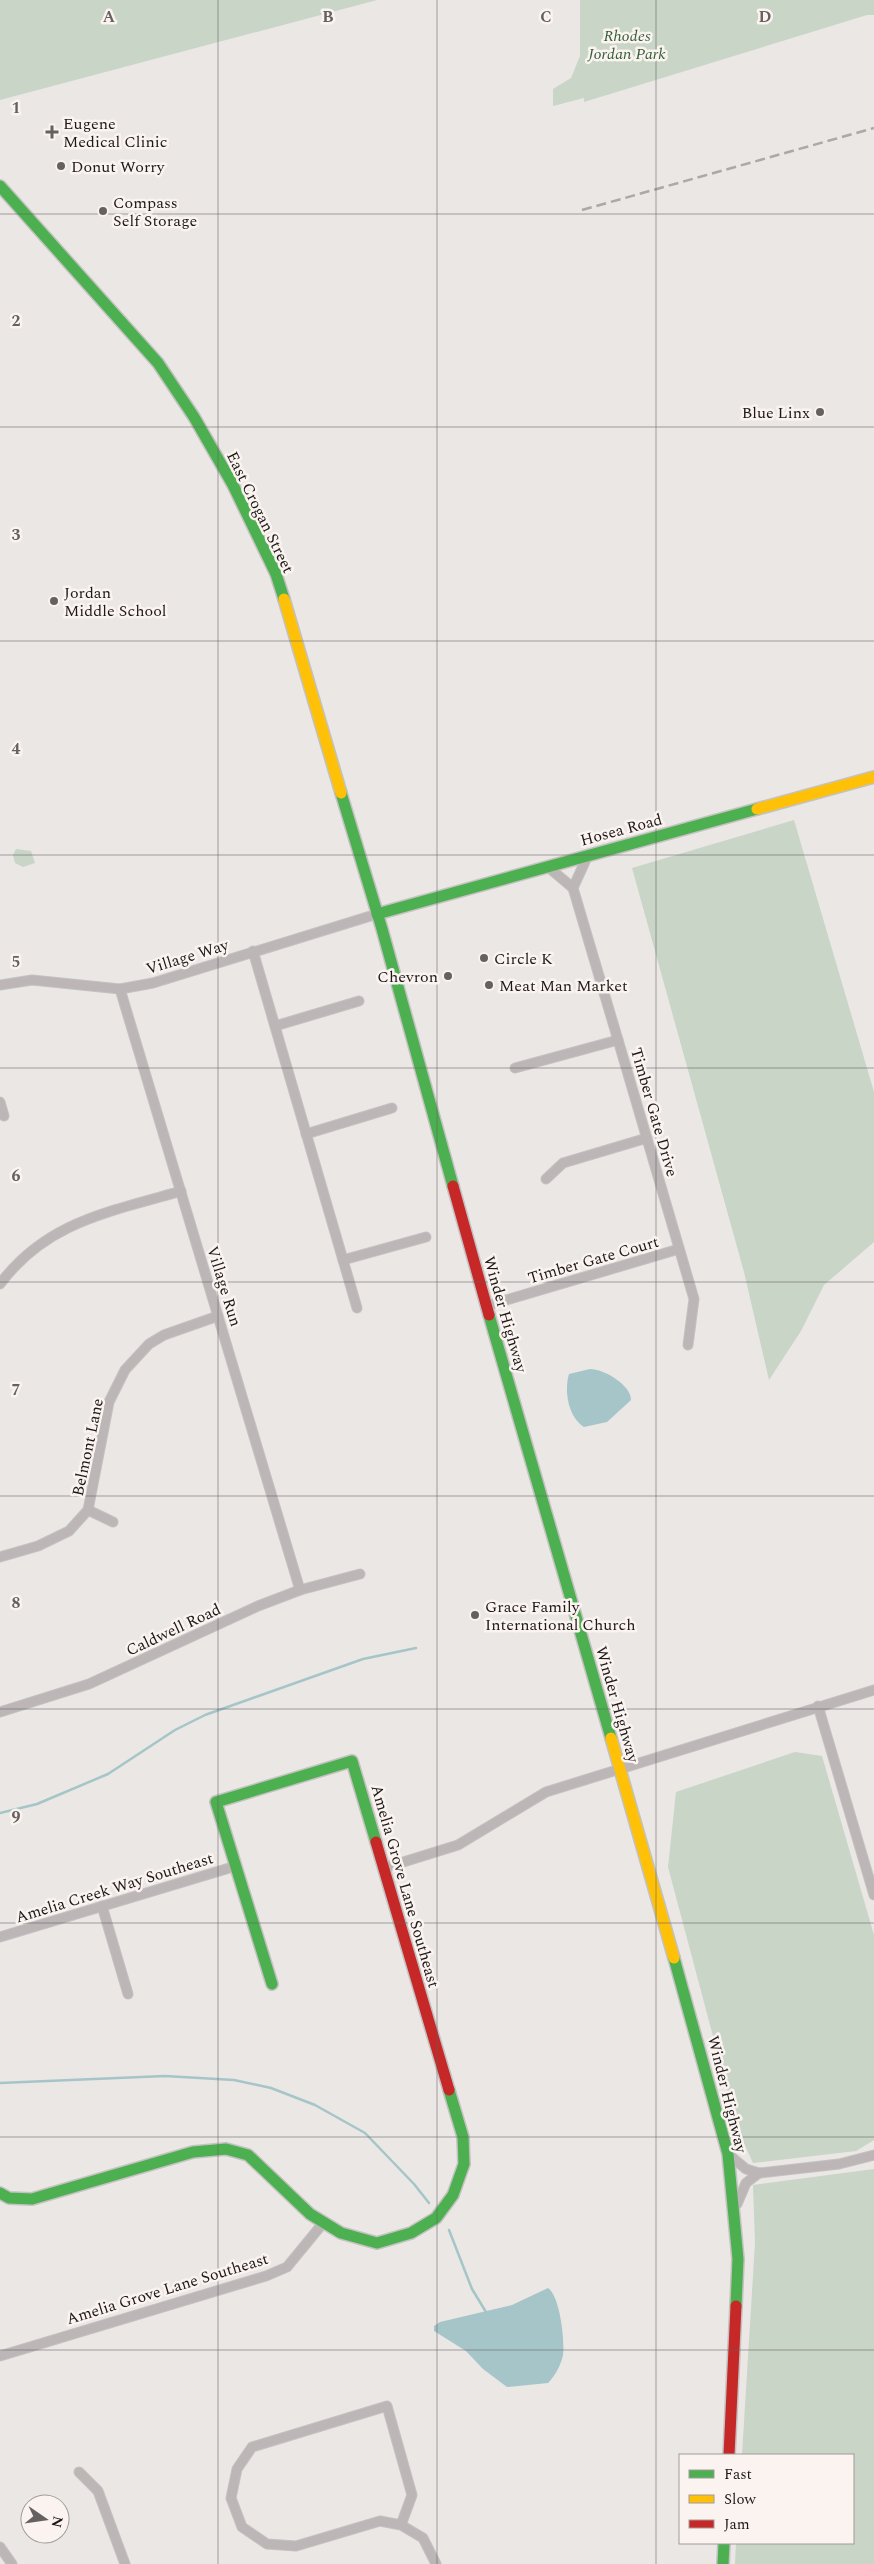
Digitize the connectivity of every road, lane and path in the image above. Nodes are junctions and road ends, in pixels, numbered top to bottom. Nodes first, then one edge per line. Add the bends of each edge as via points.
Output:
1 (0, 186) edge
2 (874, 777) edge
3 (588, 855) junction
4 (548, 866) junction
5 (574, 888) junction
6 (378, 914) junction
7 (253, 951) junction
8 (0, 984) edge
9 (120, 989) junction
10 (359, 1001) dead end
11 (275, 1026) junction
12 (618, 1040) junction
13 (515, 1068) dead end
14 (0, 1102) edge
15 (392, 1108) dead end
16 (4, 1116) dead end
17 (306, 1134) junction
18 (647, 1138) junction
19 (546, 1179) dead end
20 (181, 1192) junction
21 (426, 1236) dead end
22 (679, 1249) junction
23 (343, 1260) junction
24 (0, 1284) edge
25 (486, 1306) junction
26 (357, 1308) dead end
27 (218, 1316) junction
28 (688, 1346) dead end
29 (88, 1510) junction
30 (113, 1522) dead end
31 (0, 1557) edge
32 (360, 1574) dead end
33 (300, 1590) junction
34 (874, 1690) edge
35 (818, 1706) junction
36 (0, 1712) edge
37 (620, 1767) junction
38 (236, 1866) junction
39 (384, 1868) junction
40 (874, 1894) edge
41 (102, 1906) junction
42 (0, 1937) edge
43 (272, 1984) dead end
44 (128, 1994) dead end
45 (728, 2154) junction
46 (874, 2155) edge
47 (759, 2173) junction
48 (0, 2193) edge
49 (736, 2209) junction
50 (324, 2222) junction
51 (0, 2356) edge
52 (729, 2454) edge
53 (79, 2472) dead end
54 (401, 2525) junction
55 (724, 2544) edge
56 (0, 2547) edge
57 (12, 2564) edge
58 (124, 2564) edge
59 (436, 2564) edge
60 (723, 2564) edge

1 - 6 main road, East Crogan Street via 158,363 233,485 276,574
2 - 3 main road, Hosea Road
3 - 4 main road, Hosea Road
3 - 5 street
4 - 5 street
4 - 6 main road, Hosea Road
5 - 12 street, Timber Gate Drive
6 - 7 street, Village Way
6 - 25 main road, Winder Highway
7 - 9 street, Village Way via 153,983
7 - 11 street
8 - 9 street, Village Way via 32,980
9 - 20 street, Village Run
10 - 11 street
11 - 17 street
12 - 13 street
12 - 18 street, Timber Gate Drive
14 - 16 street
15 - 17 street
17 - 23 street
18 - 19 street via 563,1163
18 - 22 street, Timber Gate Drive
20 - 24 street via 64,1228 38,1245
20 - 27 street, Village Run
21 - 23 street
22 - 25 street, Timber Gate Court
22 - 28 street, Timber Gate Drive via 694,1299
23 - 26 street
25 - 37 main road, Winder Highway
27 - 29 street, Belmont Lane via 164,1335 149,1344 125,1370 110,1402
27 - 33 street, Village Run
29 - 30 street
29 - 31 street, Belmont Lane via 69,1531 38,1546
32 - 33 street, Caldwell Road
33 - 36 street, Caldwell Road via 88,1684
34 - 35 street
35 - 37 street
35 - 40 street
37 - 39 street via 546,1792 458,1844
37 - 45 main road, Winder Highway
38 - 39 main road, Amelia Grove Lane Southeast via 216,1802 352,1761
38 - 41 street, Amelia Creek Way Southeast
38 - 43 main road, Amelia Grove Lane Southeast
39 - 50 main road, Amelia Grove Lane Southeast via 464,2137 464,2164 453,2195 436,2218 411,2234 377,2243 341,2233
41 - 42 street, Amelia Creek Way Southeast
41 - 44 street
45 - 47 street via 746,2169
45 - 49 main road, Winder Highway
46 - 47 street via 838,2164
47 - 49 street via 746,2182
48 - 50 main road, Amelia Grove Lane Southeast via 9,2198 32,2199 193,2152 226,2149 248,2155 310,2214
49 - 52 main road, Winder Highway via 738,2284
50 - 51 street, Amelia Grove Lane Southeast via 287,2267 266,2276
53 - 58 street via 98,2492
54 - 54 street via 412,2495 386,2406 252,2447 236,2469 231,2498 242,2527 267,2544 296,2546 380,2521
54 - 59 street via 423,2538
55 - 60 main road
56 - 57 street

